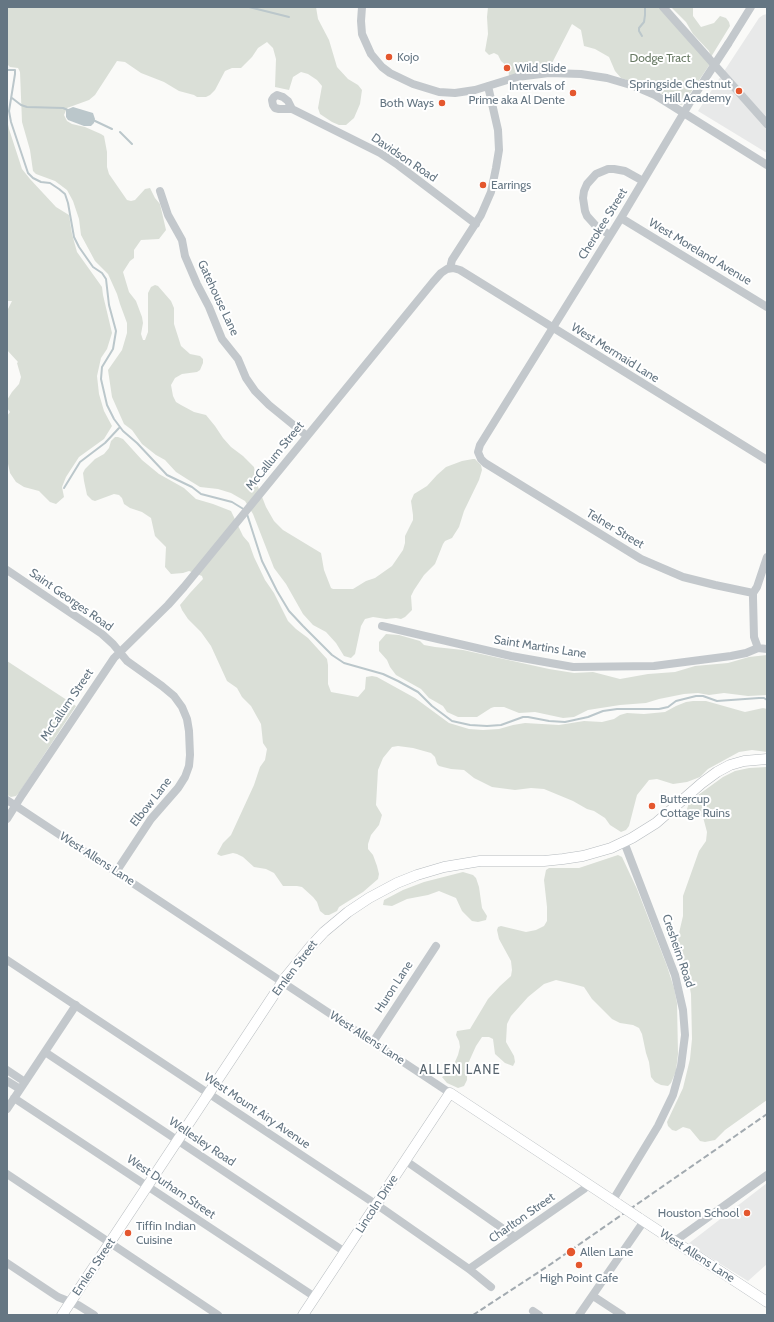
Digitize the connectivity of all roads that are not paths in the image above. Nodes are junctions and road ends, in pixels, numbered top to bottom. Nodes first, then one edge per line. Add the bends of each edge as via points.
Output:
1 (362, 7) edge
2 (663, 7) edge
3 (751, 7) edge
4 (488, 86) junction
5 (292, 108) dead end
6 (684, 112) junction
7 (767, 124) edge
8 (767, 165) edge
9 (643, 181) junction
10 (160, 191) dead end
11 (621, 218) junction
12 (476, 224) junction
13 (610, 235) junction
14 (450, 268) junction
15 (767, 307) edge
16 (552, 328) junction
17 (307, 436) junction
18 (479, 454) joint
19 (767, 460) edge
20 (767, 557) edge
21 (7, 570) edge
22 (753, 593) junction
23 (382, 626) dead end
24 (758, 648) junction
25 (767, 649) edge
26 (119, 652) junction
27 (767, 759) edge
28 (7, 800) edge
29 (15, 806) junction
30 (7, 819) edge
31 (624, 842) junction
32 (116, 872) junction
33 (436, 946) dead end
34 (7, 960) edge
35 (283, 982) junction
36 (76, 1005) junction
37 (373, 1042) junction
38 (45, 1052) junction
39 (7, 1070) edge
40 (7, 1081) edge
41 (25, 1082) junction
42 (20, 1090) junction
43 (450, 1093) junction
44 (209, 1094) junction
45 (14, 1098) junction
46 (7, 1109) edge
47 (178, 1140) junction
48 (406, 1161) junction
49 (7, 1174) edge
50 (767, 1174) edge
51 (588, 1184) junction
52 (148, 1186) junction
53 (616, 1202) junction
54 (376, 1205) junction
55 (642, 1220) junction
56 (515, 1237) junction
57 (675, 1241) junction
58 (110, 1243) junction
59 (345, 1252) junction
60 (7, 1263) edge
61 (469, 1269) junction
62 (491, 1286) dead end
63 (593, 1296) junction
64 (315, 1297) junction
65 (71, 1302) junction
66 (767, 1302) edge
67 (62, 1315) edge
68 (94, 1315) edge
69 (218, 1315) edge
70 (304, 1315) edge
71 (579, 1315) edge
72 (622, 1315) edge

1 - 4 street via 361,27 366,45 376,61 390,73 439,92 462,92
2 - 7 street
3 - 6 street, Cherokee Street, bridge
4 - 6 street via 517,77 549,73 594,75 634,86
4 - 12 street, McCallum Street via 496,119 499,150 490,192
5 - 12 street, Davidson Road via 380,153
6 - 8 street
6 - 9 street, Cherokee Street
9 - 11 street, Cherokee Street
9 - 13 street via 625,171 608,169 596,174 587,184 583,198 587,216
10 - 17 street, Gatehouse Lane via 168,215 182,240 185,256 222,339 238,359 255,391
11 - 13 street, Cherokee Street
11 - 15 street, West Moreland Avenue
12 - 14 street, McCallum Street via 456,253
13 - 16 street, Cherokee Street
14 - 16 street, West Mermaid Lane via 460,270
14 - 17 street, McCallum Street via 433,282
16 - 18 street, Cherokee Street via 480,445
16 - 19 street, West Mermaid Lane
17 - 26 street, McCallum Street via 184,587
18 - 22 street, Telner Street via 485,463 649,563 696,580
20 - 22 street
21 - 26 street, Saint Georges Road via 95,629
22 - 24 street via 754,637
23 - 24 street, Saint Martins Lane via 511,656 573,667 654,666 732,656
24 - 25 street, Saint Martins Lane
26 - 29 street, McCallum Street
26 - 32 street, Elbow Lane via 178,701 188,724 190,746 189,766 182,783 151,819
27 - 31 main road, Emlen Street via 744,761 717,772 648,829
28 - 29 street, West Allens Lane
29 - 30 street, McCallum Street
29 - 32 street, West Allens Lane
31 - 35 main road, Emlen Street via 600,852 574,858 472,862 408,878 374,895 341,917 310,946
31 - 53 street, Cresheim Road via 675,975 683,1010 684,1042 673,1095
32 - 35 street, West Allens Lane
33 - 37 street, Huron Lane
34 - 36 street, West Mount Airy Avenue
35 - 37 street, West Allens Lane
35 - 44 main road, Emlen Street
36 - 38 street
36 - 44 street, West Mount Airy Avenue
37 - 43 street, West Allens Lane
38 - 41 street
38 - 47 street, Wellesley Road
39 - 41 street
40 - 42 street
41 - 42 street
42 - 45 street
43 - 48 main road, Lincoln Drive
43 - 51 main road, West Allens Lane
44 - 47 main road, Emlen Street
44 - 54 street, West Mount Airy Avenue
45 - 46 street
45 - 52 street, West Durham Street
47 - 52 main road, Emlen Street
47 - 59 street, Wellesley Road
48 - 54 main road, Lincoln Drive
48 - 56 street
49 - 58 street
50 - 57 street
51 - 53 main road, West Allens Lane
51 - 56 street, Charlton Street via 584,1190
52 - 58 main road, Emlen Street
52 - 64 street, West Durham Street
53 - 55 main road, West Allens Lane, bridge
54 - 59 main road, Lincoln Drive
54 - 61 street, West Mount Airy Avenue
55 - 57 main road, West Allens Lane
55 - 63 street
56 - 61 street, Charlton Street
57 - 66 main road, West Allens Lane
58 - 65 main road, Emlen Street
58 - 69 street
59 - 64 main road, Lincoln Drive
60 - 65 street via 58,1297
61 - 62 street, West Mount Airy Avenue
63 - 71 street
63 - 72 street
64 - 70 main road, Lincoln Drive
65 - 67 main road, Emlen Street
65 - 68 street

